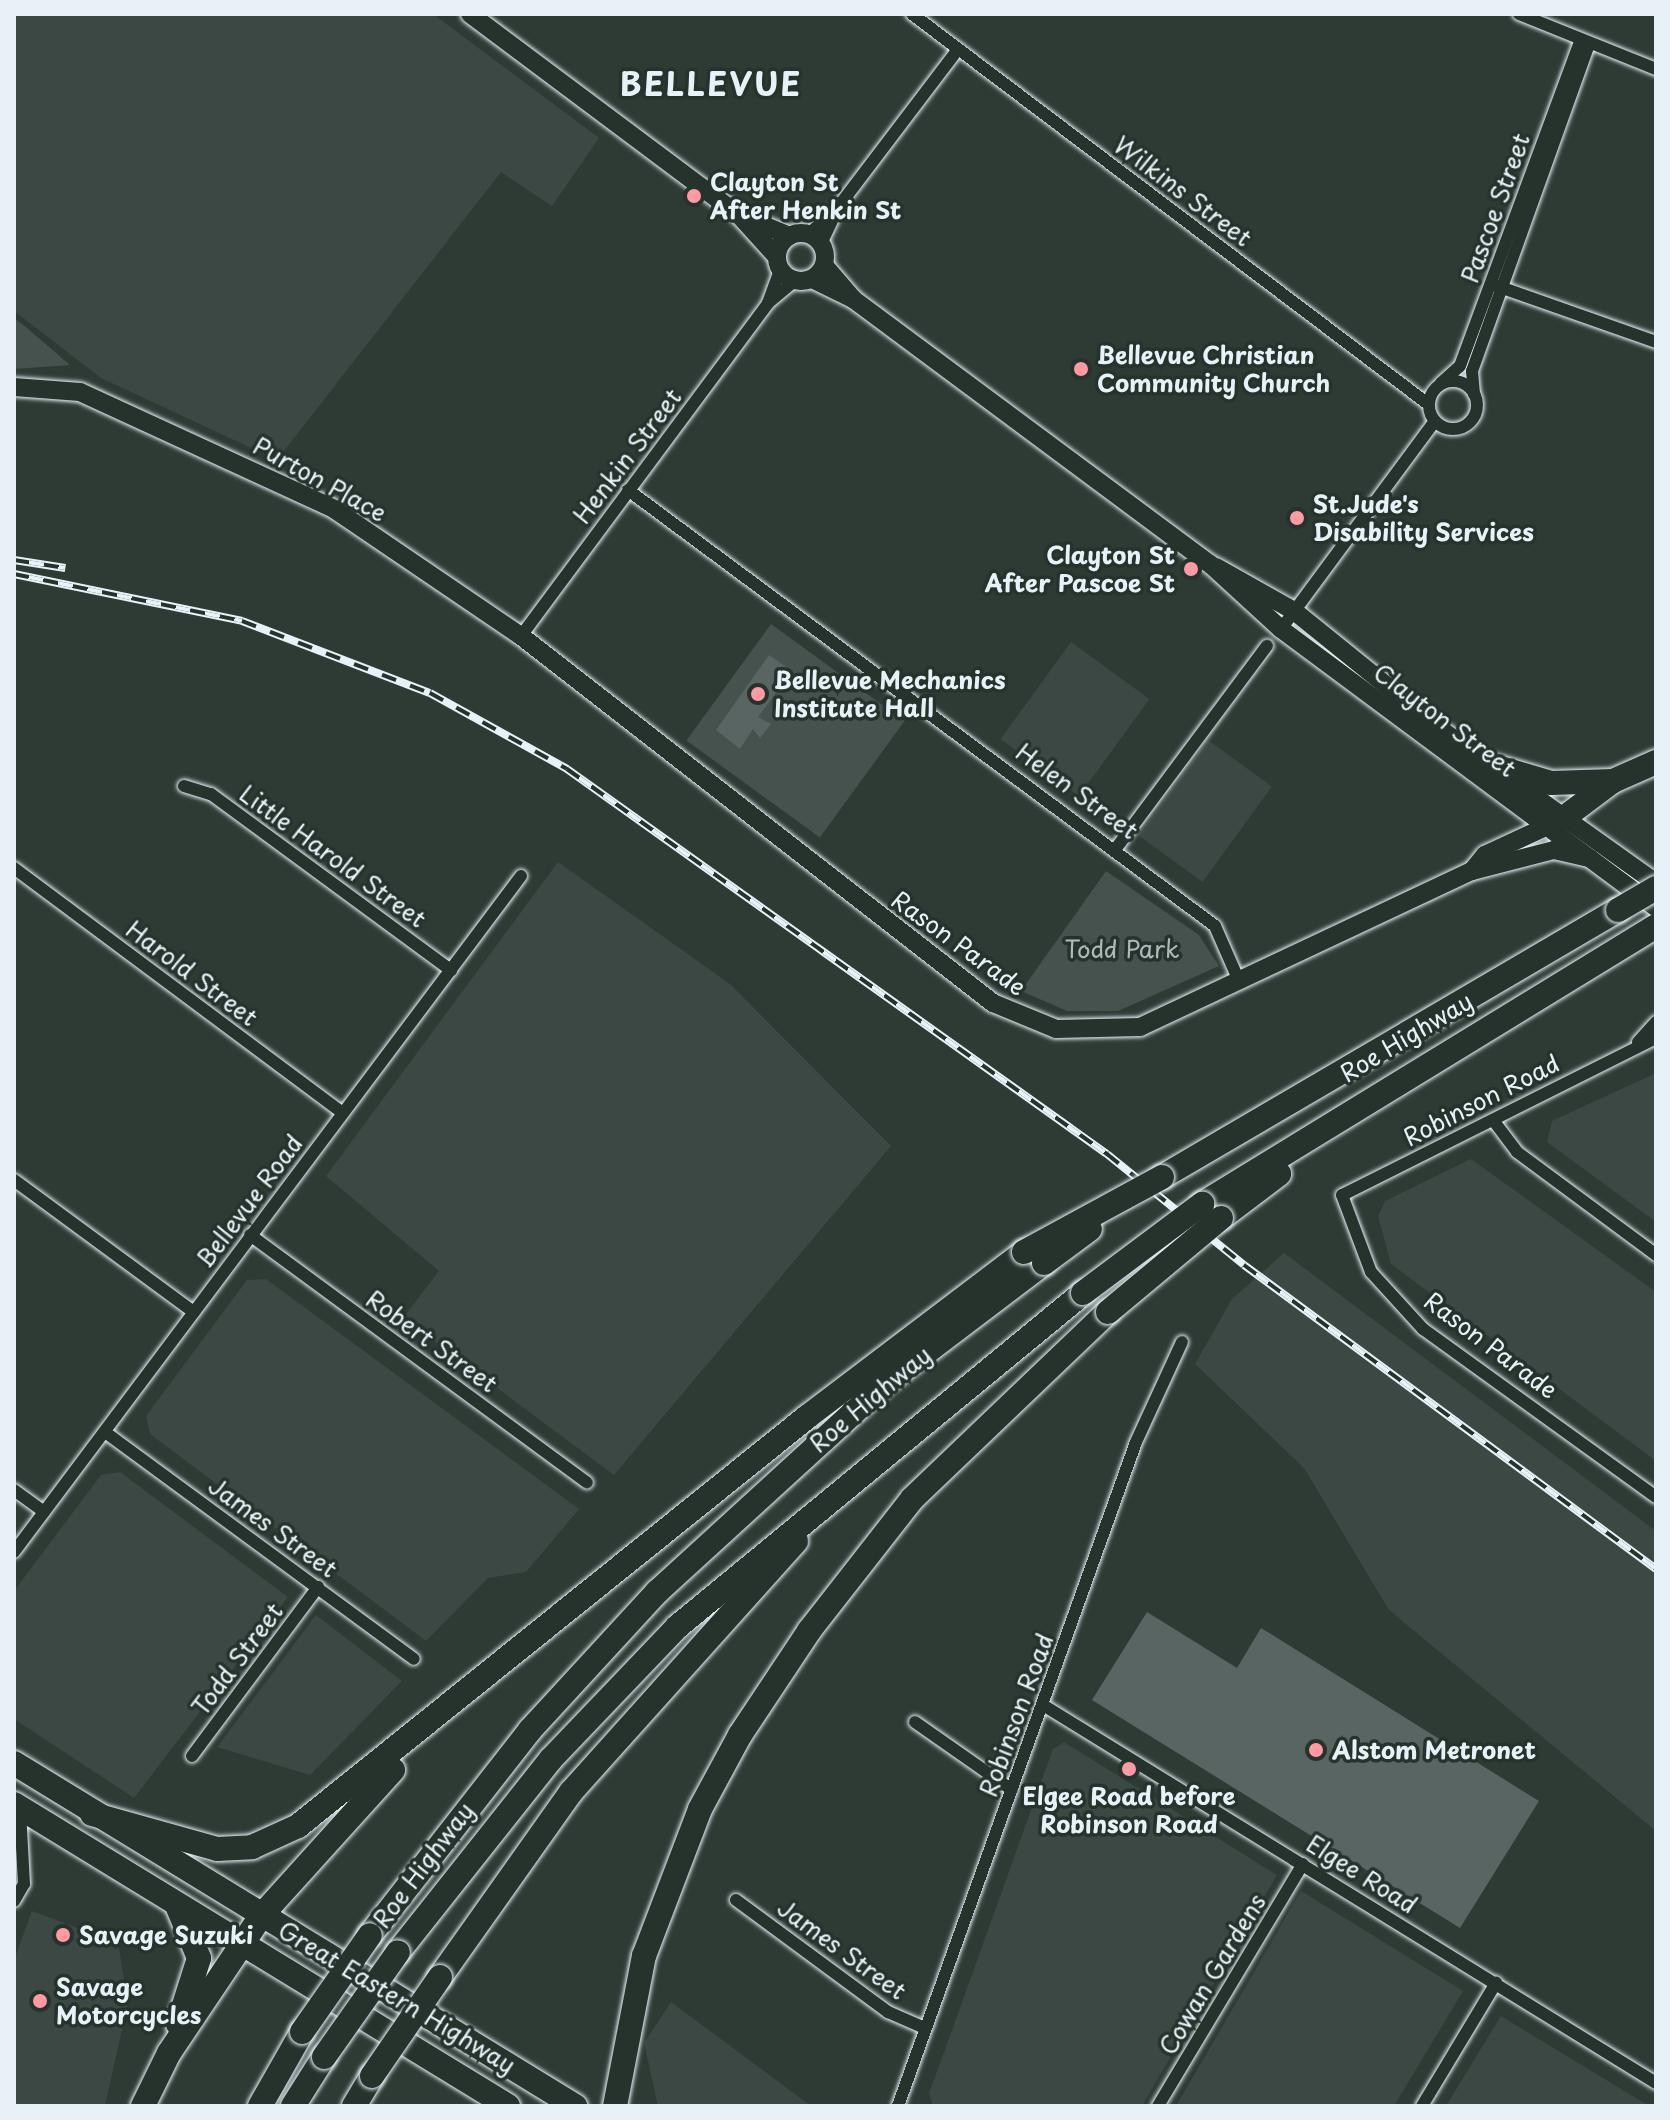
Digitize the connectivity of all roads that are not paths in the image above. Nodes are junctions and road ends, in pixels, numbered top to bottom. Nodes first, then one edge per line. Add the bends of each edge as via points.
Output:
1 (470, 14) edge
2 (912, 14) edge
3 (1519, 14) edge
4 (1584, 43) junction
5 (958, 49) junction
6 (1656, 69) edge
7 (739, 215) junction
8 (790, 236) junction
9 (815, 239) junction
10 (797, 270) junction
11 (1496, 286) junction
12 (1656, 342) edge
13 (1441, 383) junction
14 (14, 387) edge
15 (1474, 394) junction
16 (1428, 404) junction
17 (1437, 424) junction
18 (628, 490) junction
19 (1210, 564) junction
20 (1301, 616) junction
21 (1281, 629) junction
22 (521, 636) junction
23 (1267, 646) dead end
24 (1656, 762) edge
25 (1487, 764) junction
26 (1613, 781) junction
27 (184, 786) dead end
28 (1556, 822) junction
29 (1117, 847) junction
30 (1590, 858) junction
31 (14, 868) edge
32 (1472, 871) junction
33 (521, 876) dead end
34 (1656, 886) edge
35 (1656, 908) edge
36 (1651, 929) edge
37 (451, 970) junction
38 (1239, 981) junction
39 (1656, 1022) edge
40 (1656, 1038) edge
41 (1638, 1042) junction
42 (343, 1113) junction
43 (1493, 1120) junction
44 (14, 1180) edge
45 (1342, 1195) joint
46 (1212, 1211) junction
47 (250, 1235) junction
48 (1656, 1255) edge
49 (1034, 1258) junction
50 (194, 1312) junction
51 (1182, 1342) dead end
52 (105, 1432) junction
53 (587, 1483) dead end
54 (14, 1490) edge
55 (841, 1492) junction
56 (1656, 1497) edge
57 (44, 1512) junction
58 (14, 1552) edge
59 (318, 1587) junction
60 (515, 1651) junction
61 (414, 1659) dead end
62 (1043, 1705) junction
63 (915, 1722) dead end
64 (192, 1756) dead end
65 (14, 1763) edge
66 (1012, 1790) junction
67 (16, 1806) edge
68 (92, 1814) junction
69 (1303, 1864) junction
70 (736, 1900) dead end
71 (14, 1901) edge
72 (177, 1906) junction
73 (261, 1916) junction
74 (240, 1946) junction
75 (1496, 1983) junction
76 (925, 2028) junction
77 (416, 2047) junction
78 (169, 2053) junction
79 (1656, 2083) edge
80 (143, 2106) edge
81 (260, 2106) edge
82 (293, 2106) edge
83 (354, 2106) edge
84 (476, 2106) edge
85 (508, 2106) edge
86 (575, 2106) edge
87 (615, 2106) edge
88 (898, 2106) edge
89 (1158, 2106) edge
90 (1422, 2106) edge

1 - 7 main road, Clayton Street
2 - 5 street, Wilkins Street
3 - 4 street
4 - 6 street
4 - 11 street, Pascoe Street
5 - 9 street
5 - 16 street, Wilkins Street
7 - 8 main road, Clayton Street
7 - 10 main road, Clayton Street
8 - 9 main road, Clayton Street
8 - 10 main road
9 - 10 main road
10 - 18 street, Henkin Street
10 - 19 main road, Clayton Street via 853,299
11 - 12 street
11 - 13 street, Pascoe Street via 1460,366
11 - 15 street, Pascoe Street via 1472,371
13 - 15 street via 1458,381
13 - 16 street
14 - 22 main road, Purton Place via 80,392 334,509
15 - 17 street via 1471,422 1459,429
16 - 17 street
17 - 20 street
18 - 22 street, Henkin Street
18 - 29 street, Helen Street
19 - 20 main road, Clayton Street
19 - 21 main road, Clayton Street
20 - 21 street
20 - 25 main road, Clayton Street
21 - 28 main road, Clayton Street
22 - 38 main road, Rason Parade via 1004,1009 1092,1033 1140,1027
23 - 29 street
24 - 26 highway
25 - 26 highway via 1551,783
25 - 28 main road, Clayton Street
26 - 28 highway
27 - 37 street, Little Harold Street via 211,794
28 - 30 main road, Clayton Street
28 - 32 main road, Rason Parade via 1485,855
28 - 34 main road, Clayton Street
29 - 38 street, Helen Street via 1215,926
30 - 32 main road, Rason Parade via 1554,850
30 - 35 main road, Clayton Street
31 - 42 street, Harold Street
32 - 38 main road, Rason Parade
33 - 37 street, Bellevue Road
34 - 49 highway, Roe Highway, bridge
36 - 46 highway, Roe Highway
37 - 42 street, Bellevue Road
39 - 41 street, Robinson Road
40 - 41 street, Robinson Road
41 - 43 street, Robinson Road
42 - 47 street, Bellevue Road
43 - 45 street, Robinson Road
43 - 48 street via 1517,1152
44 - 50 street
45 - 56 street, Rason Parade via 1371,1272 1423,1329
46 - 55 highway, Roe Highway, bridge via 1083,1293
46 - 87 highway, bridge via 912,1499 747,1723 700,1809 644,1956
47 - 50 street, Bellevue Road
47 - 53 street, Robert Street
49 - 60 highway
49 - 81 highway, Roe Highway, bridge via 887,1382 657,1592 530,1730 370,1935 302,2032
50 - 52 street, Bellevue Road
51 - 62 street, Robinson Road via 1136,1442
52 - 57 street, Bellevue Road
52 - 59 street, James Street
54 - 57 street
55 - 82 highway, Roe Highway, bridge via 747,1563 614,1688 398,1952
55 - 83 highway, bridge via 571,1792
57 - 58 street, Bellevue Road
59 - 61 street, James Street
59 - 64 street, Todd Street
60 - 68 highway via 325,1807 268,1843 217,1849
60 - 73 highway via 356,1806
62 - 66 street, Robinson Road
62 - 69 street, Elgee Road
63 - 66 street
65 - 68 highway, Great Eastern Highway
66 - 76 street, Robinson Road
67 - 71 street via 24,1884
67 - 72 highway, Great Eastern Highway
68 - 73 highway, Great Eastern Highway
69 - 75 street, Elgee Road
69 - 89 street, Cowan Gardens
70 - 76 street, James Street via 888,2012
72 - 74 highway, Great Eastern Highway
72 - 78 highway via 199,1958
73 - 74 highway
73 - 86 highway, Great Eastern Highway via 355,1966
74 - 77 highway, Great Eastern Highway
74 - 78 highway
75 - 79 street, Elgee Road
75 - 90 street
76 - 88 street, Robinson Road
77 - 84 highway
77 - 85 highway, Great Eastern Highway
78 - 80 highway

